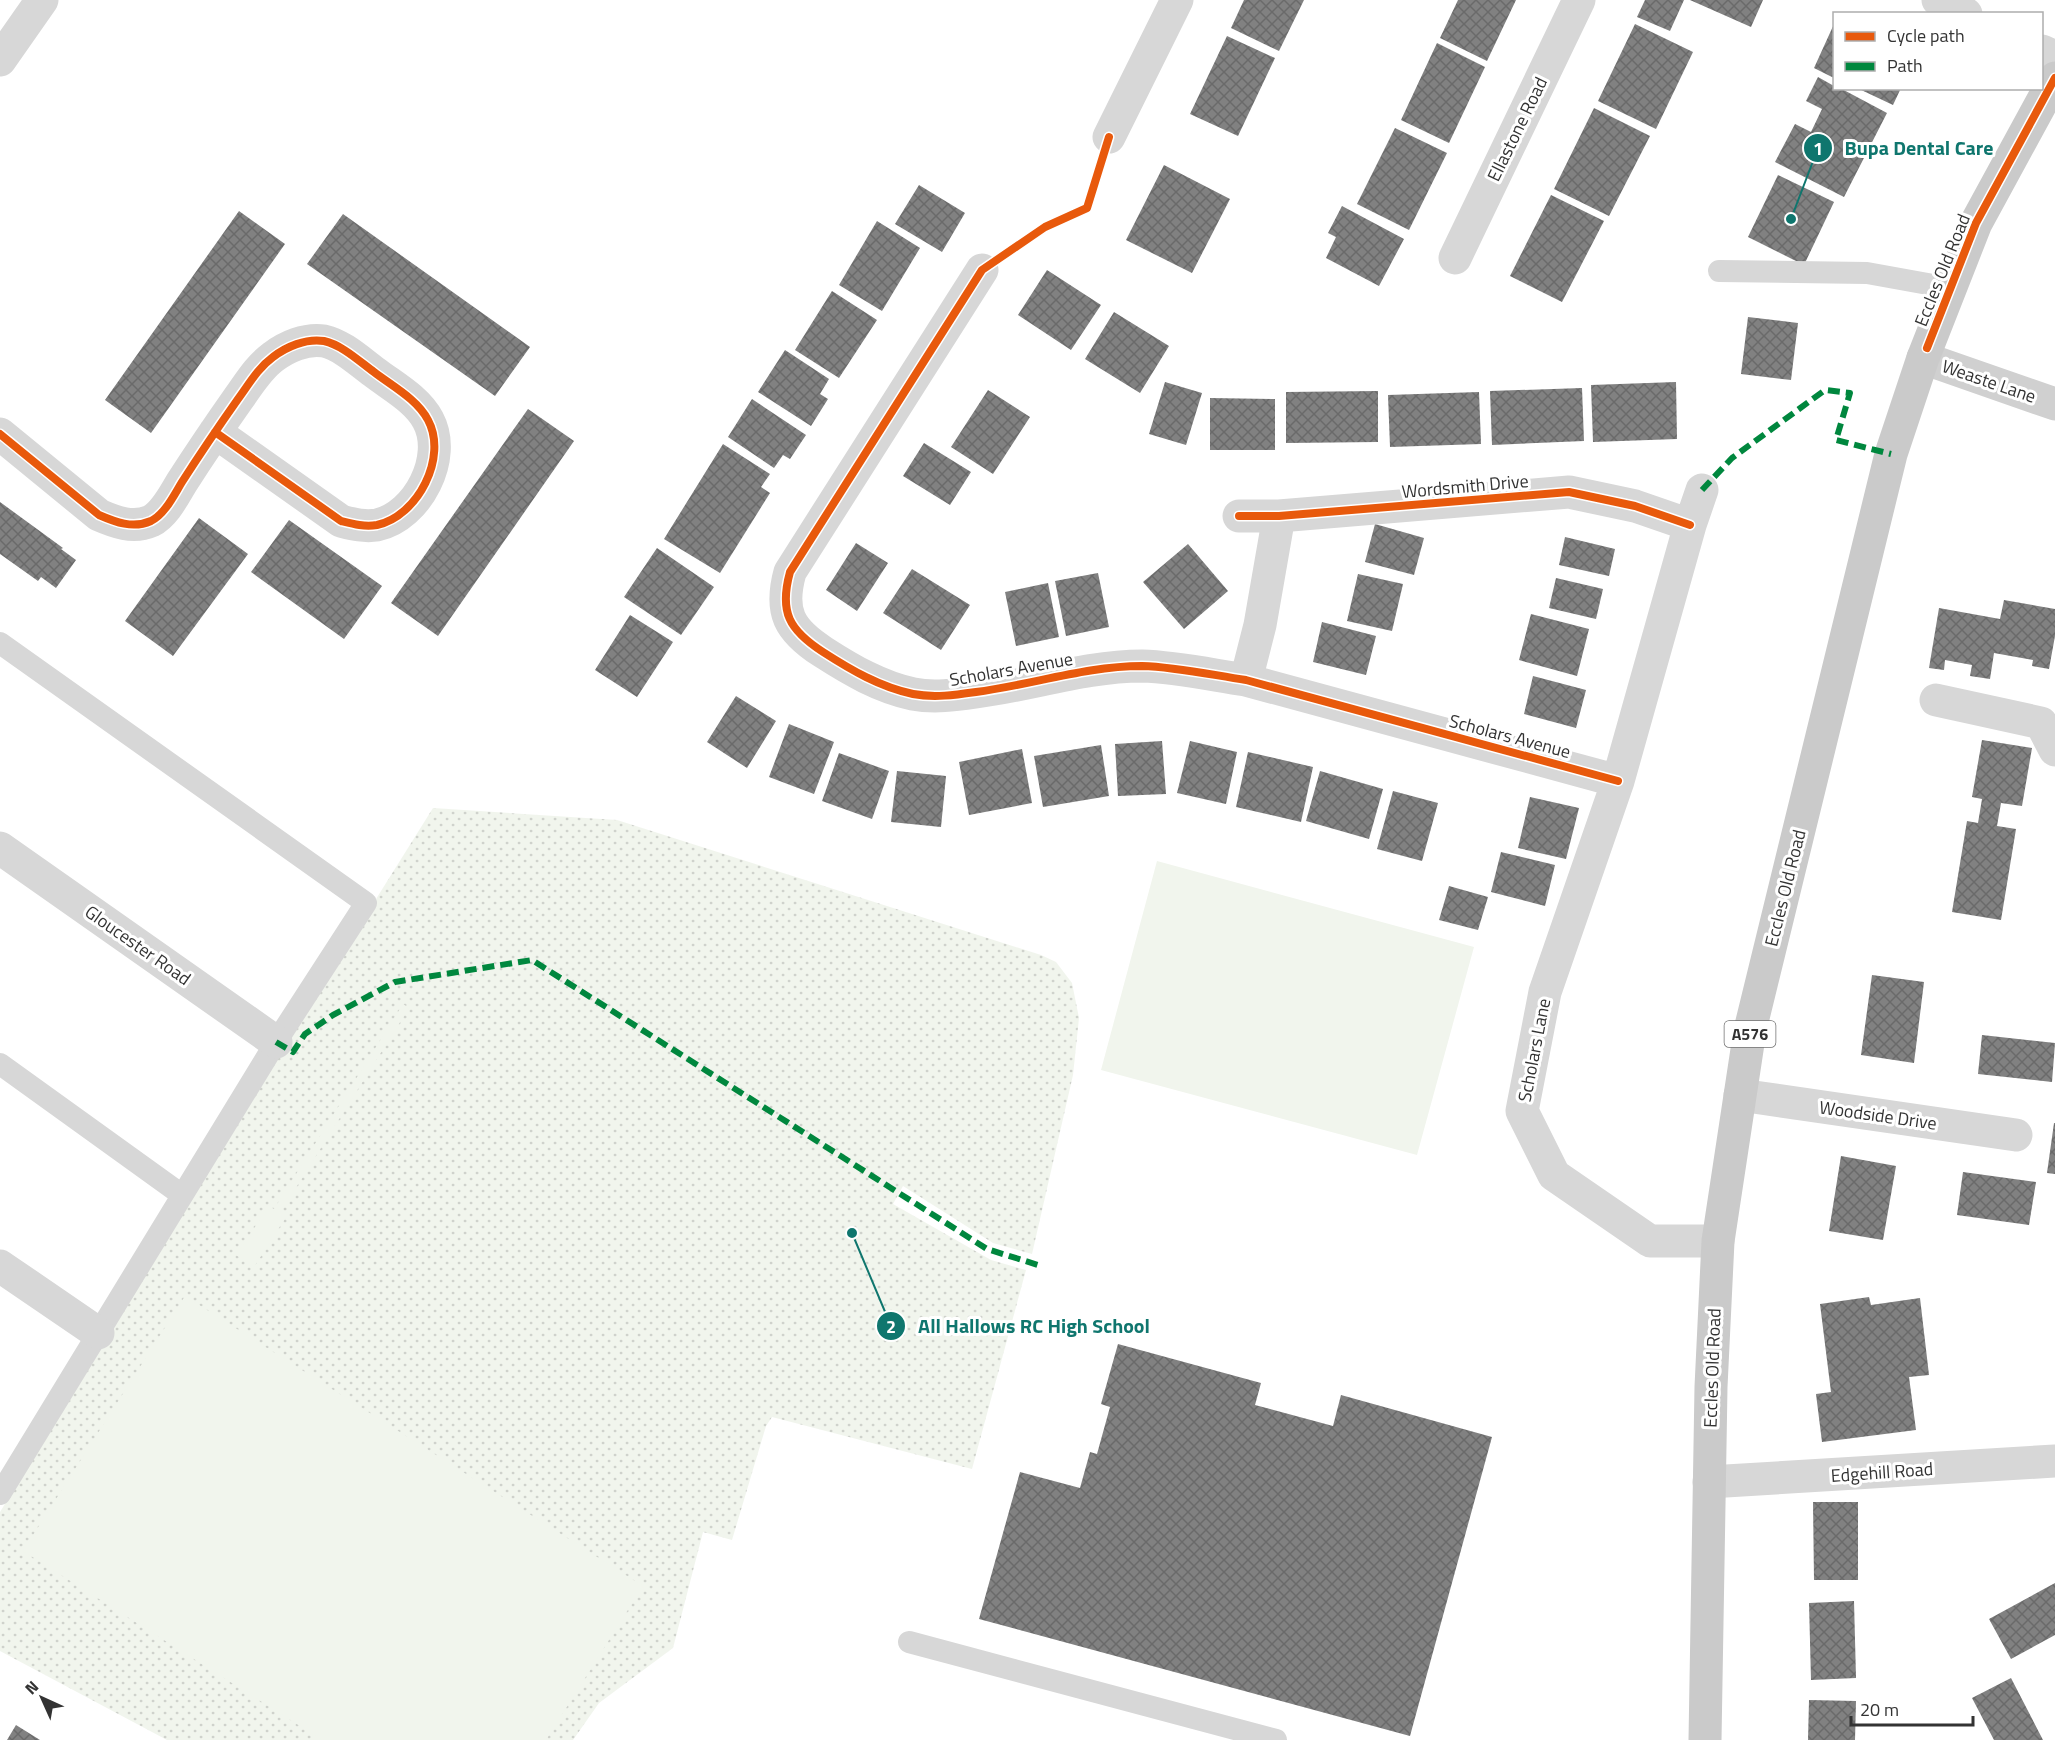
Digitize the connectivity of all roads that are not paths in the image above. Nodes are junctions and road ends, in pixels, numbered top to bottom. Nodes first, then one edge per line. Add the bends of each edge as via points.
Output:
1 (42, 0) edge
2 (1177, 0) edge
3 (1579, 0) edge
4 (1938, 0) edge
5 (1962, 12) edge
6 (0, 60) edge
7 (2055, 78) edge
8 (1109, 137) dead end
9 (1455, 258) dead end
10 (982, 270) dead end
11 (1719, 271) dead end
12 (1950, 288) junction
13 (1923, 358) junction
14 (2055, 404) edge
15 (215, 432) junction
16 (0, 434) edge
17 (1702, 490) dead end
18 (1239, 516) dead end
19 (1279, 516) junction
20 (1690, 525) junction
21 (0, 643) edge
22 (1246, 680) junction
23 (1936, 700) dead end
24 (2055, 750) edge
25 (1618, 781) junction
26 (0, 848) edge
27 (276, 1042) junction
28 (0, 1064) edge
29 (1740, 1095) junction
30 (2016, 1135) dead end
31 (182, 1195) junction
32 (1718, 1241) junction
33 (0, 1266) edge
34 (98, 1333) junction
35 (2055, 1461) edge
36 (1709, 1482) junction
37 (0, 1492) edge
38 (909, 1642) dead end
39 (1276, 1740) edge
40 (1705, 1740) edge

1 - 6 street
2 - 8 street
3 - 9 street, Ellastone Road
4 - 5 street
7 - 12 main road, Eccles Old Road / A576 via 1976,223
10 - 22 street, Scholars Avenue via 790,572 786,605 796,629 804,639 855,672 914,694 946,696 1102,669 1143,666
11 - 12 lane via 1867,273
12 - 13 main road, Eccles Old Road / A576
13 - 14 main road, Weaste Lane
13 - 29 main road, Eccles Old Road / A576 via 1880,498 1750,1030
15 - 15 street via 259,369 272,357 287,347 324,341 348,352 417,404 434,434 434,454 431,473 410,504 396,517 377,525 360,526 341,521
15 - 16 street via 164,509 151,520 129,525 99,514
17 - 20 street
18 - 19 street, Wordsmith Drive
19 - 20 street, Wordsmith Drive via 1569,492 1635,506
19 - 22 street
20 - 25 street
21 - 27 lane via 366,903
22 - 25 street, Scholars Avenue
23 - 24 street via 2041,723
25 - 32 street, Scholars Lane via 1545,992 1522,1111 1554,1175 1650,1241
26 - 27 street, Gloucester Road
27 - 31 lane
28 - 31 lane
29 - 30 street, Woodside Drive
29 - 32 main road, Eccles Old Road / A576
31 - 34 lane
32 - 36 main road, Eccles Old Road / A576
33 - 34 street
34 - 37 lane
35 - 36 street, Edgehill Road
36 - 40 main road, Eccles Old Road / A576
38 - 39 lane

